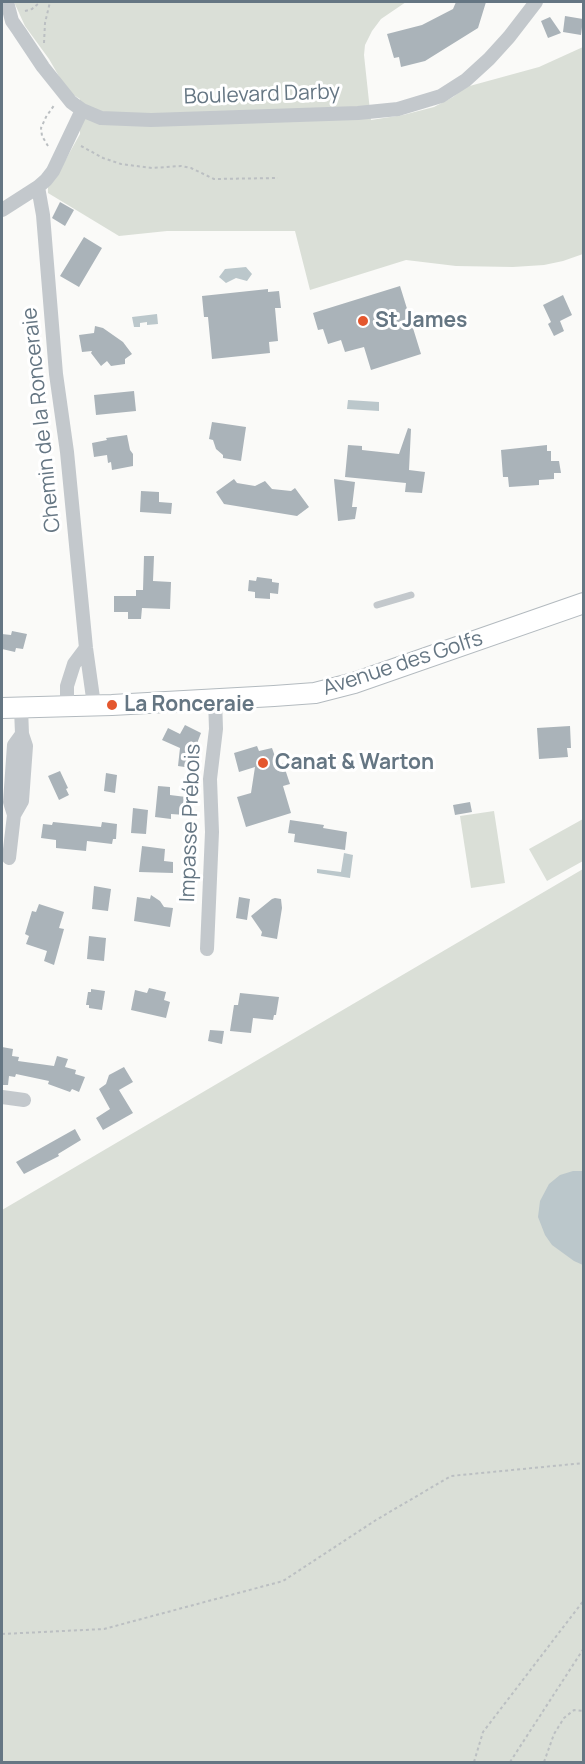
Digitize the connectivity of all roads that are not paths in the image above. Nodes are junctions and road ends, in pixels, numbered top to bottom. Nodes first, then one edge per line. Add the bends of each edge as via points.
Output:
1 (7, 2) edge
2 (536, 2) edge
3 (82, 110) junction
4 (38, 187) junction
5 (2, 210) edge
6 (411, 595) dead end
7 (584, 603) edge
8 (377, 605) dead end
9 (86, 648) junction
10 (215, 699) junction
11 (94, 705) junction
12 (67, 706) junction
13 (11, 708) edge
14 (9, 858) dead end
15 (207, 949) dead end
16 (2, 1097) edge
17 (24, 1100) dead end

1 - 3 street, Boulevard Darby via 12,21 43,67
2 - 3 street, Boulevard Darby via 489,59 466,80 441,96 398,109 358,114 151,120 101,118
3 - 4 street via 53,171
4 - 5 street
4 - 9 street, Chemin de la Ronceraie
6 - 8 lane
7 - 10 main road, Avenue des Golfs via 354,683 315,693
9 - 11 street, Chemin de la Ronceraie
9 - 12 street via 74,664 67,686
10 - 11 main road, Avenue des Golfs
10 - 15 street, Impasse Prébois
11 - 12 main road, Avenue des Golfs
12 - 13 main road, Avenue des Golfs
13 - 14 street via 22,734 14,745 10,802 14,815
16 - 17 street

